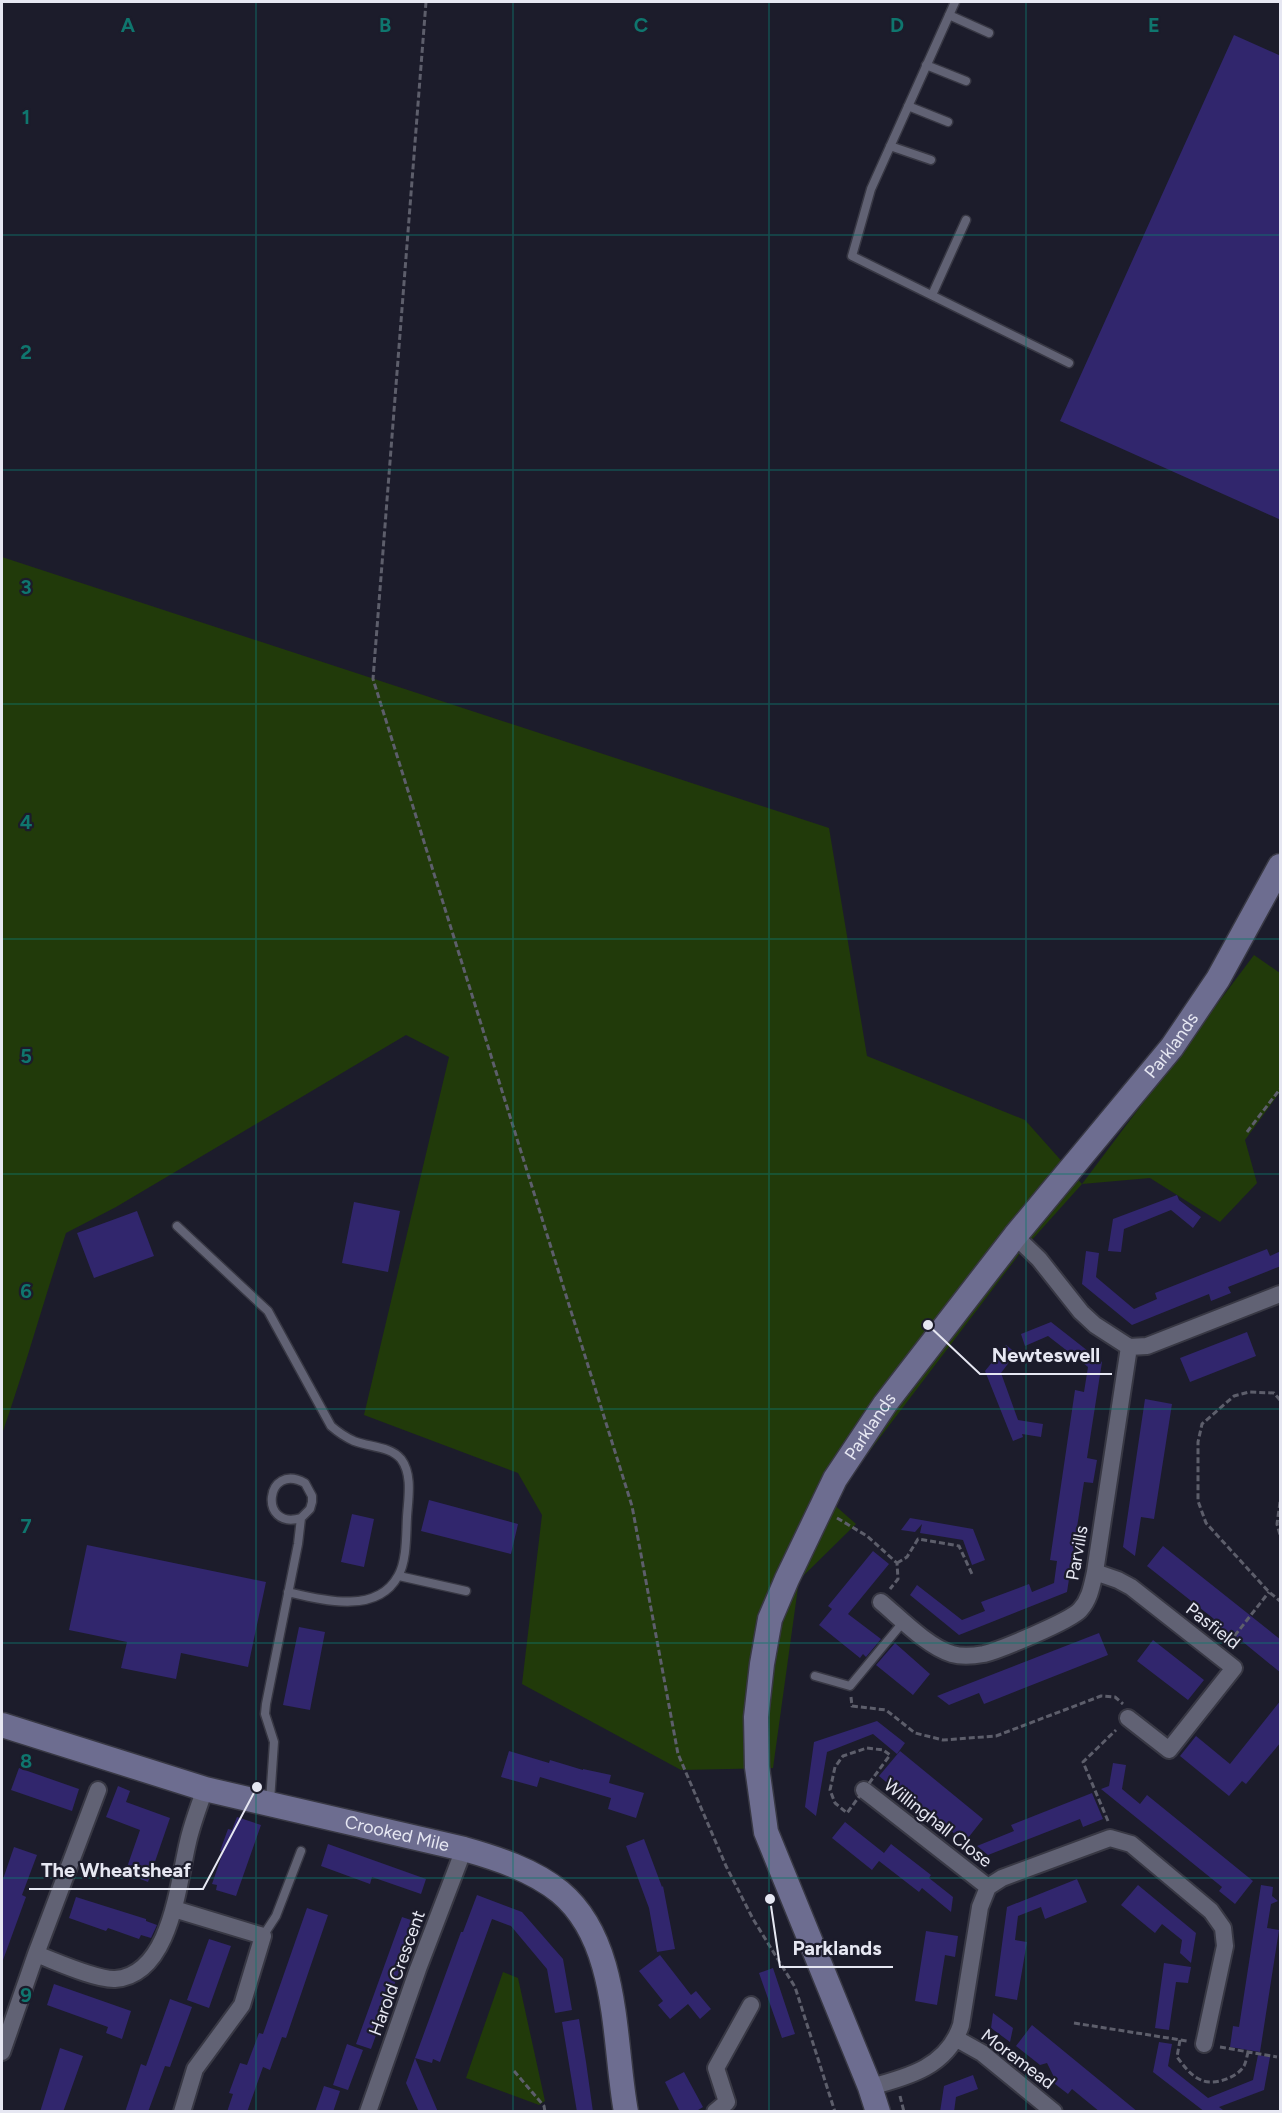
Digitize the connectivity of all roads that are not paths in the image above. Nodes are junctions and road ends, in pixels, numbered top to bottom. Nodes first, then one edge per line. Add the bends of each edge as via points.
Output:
1 (955, 2) edge
2 (949, 15) junction
3 (989, 33) dead end
4 (926, 65) junction
5 (966, 81) dead end
6 (908, 106) junction
7 (948, 122) dead end
8 (890, 146) junction
9 (931, 160) dead end
10 (966, 220) dead end
11 (932, 296) junction
12 (1069, 363) dead end
13 (1281, 866) edge
14 (177, 1226) dead end
15 (1015, 1236) junction
16 (1281, 1294) edge
17 (1129, 1347) junction
18 (301, 1518) junction
19 (1095, 1572) junction
20 (399, 1576) junction
21 (466, 1591) dead end
22 (288, 1592) junction
23 (881, 1602) road end
24 (904, 1621) junction
25 (815, 1676) dead end
26 (1128, 1718) road end
27 (2, 1725) edge
28 (205, 1789) junction
29 (98, 1790) dead end
30 (864, 1790) dead end
31 (269, 1804) junction
32 (464, 1849) junction
33 (301, 1851) dead end
34 (988, 1887) junction
35 (174, 1909) junction
36 (263, 1936) junction
37 (36, 1954) junction
38 (751, 2005) dead end
39 (957, 2039) junction
40 (1204, 2044) road end
41 (2, 2052) edge
42 (870, 2087) junction
43 (182, 2112) edge
44 (368, 2112) edge
45 (626, 2112) edge
46 (715, 2112) edge
47 (878, 2112) edge
48 (1054, 2112) edge

1 - 2 lane
2 - 3 lane
2 - 4 lane
4 - 5 lane
4 - 6 lane
6 - 7 lane
6 - 8 lane
8 - 9 lane
8 - 11 lane via 871,189 852,256
10 - 11 lane
11 - 12 lane
13 - 15 street, Parklands via 1218,979 1172,1047
14 - 20 lane via 268,1311 331,1426 342,1436 394,1452 402,1460 409,1481 405,1550
15 - 17 street via 1039,1258 1081,1312
15 - 42 street, Parklands via 885,1404 835,1479 770,1619 762,1664 756,1717 757,1767 766,1832
16 - 17 street via 1147,1346
17 - 19 street, Parvills
18 - 18 lane via 310,1509 310,1489 299,1479 285,1480 271,1496 273,1509 289,1520
18 - 22 lane
19 - 24 street, Parvills via 1089,1597 1068,1620 986,1653 951,1653
19 - 26 street, Pasfield via 1131,1587 1234,1668 1169,1750
20 - 21 lane
20 - 22 lane via 386,1590 360,1601 321,1600
22 - 31 lane via 265,1714 274,1742
23 - 24 street, Parvills
24 - 25 lane via 850,1686
27 - 28 street, Crooked Mile
28 - 31 street, Crooked Mile
28 - 35 street via 188,1839
29 - 37 street
30 - 34 street, Willinghall Close
31 - 32 street, Crooked Mile
32 - 44 street, Harold Crescent
32 - 45 street, Crooked Mile via 541,1879 578,1911 598,1947 606,1972
33 - 36 lane via 276,1916
34 - 39 street via 980,1907
34 - 40 street via 1002,1878 1110,1838 1131,1844 1211,1911 1223,1928 1225,1946
35 - 36 street
35 - 37 street via 158,1950 131,1976 113,1979
36 - 43 street via 242,2005 195,2069
37 - 41 street
38 - 46 street via 716,2068 726,2102
39 - 42 street via 945,2055 924,2068
39 - 48 street, Moremead via 982,2054
42 - 47 street, Parklands

